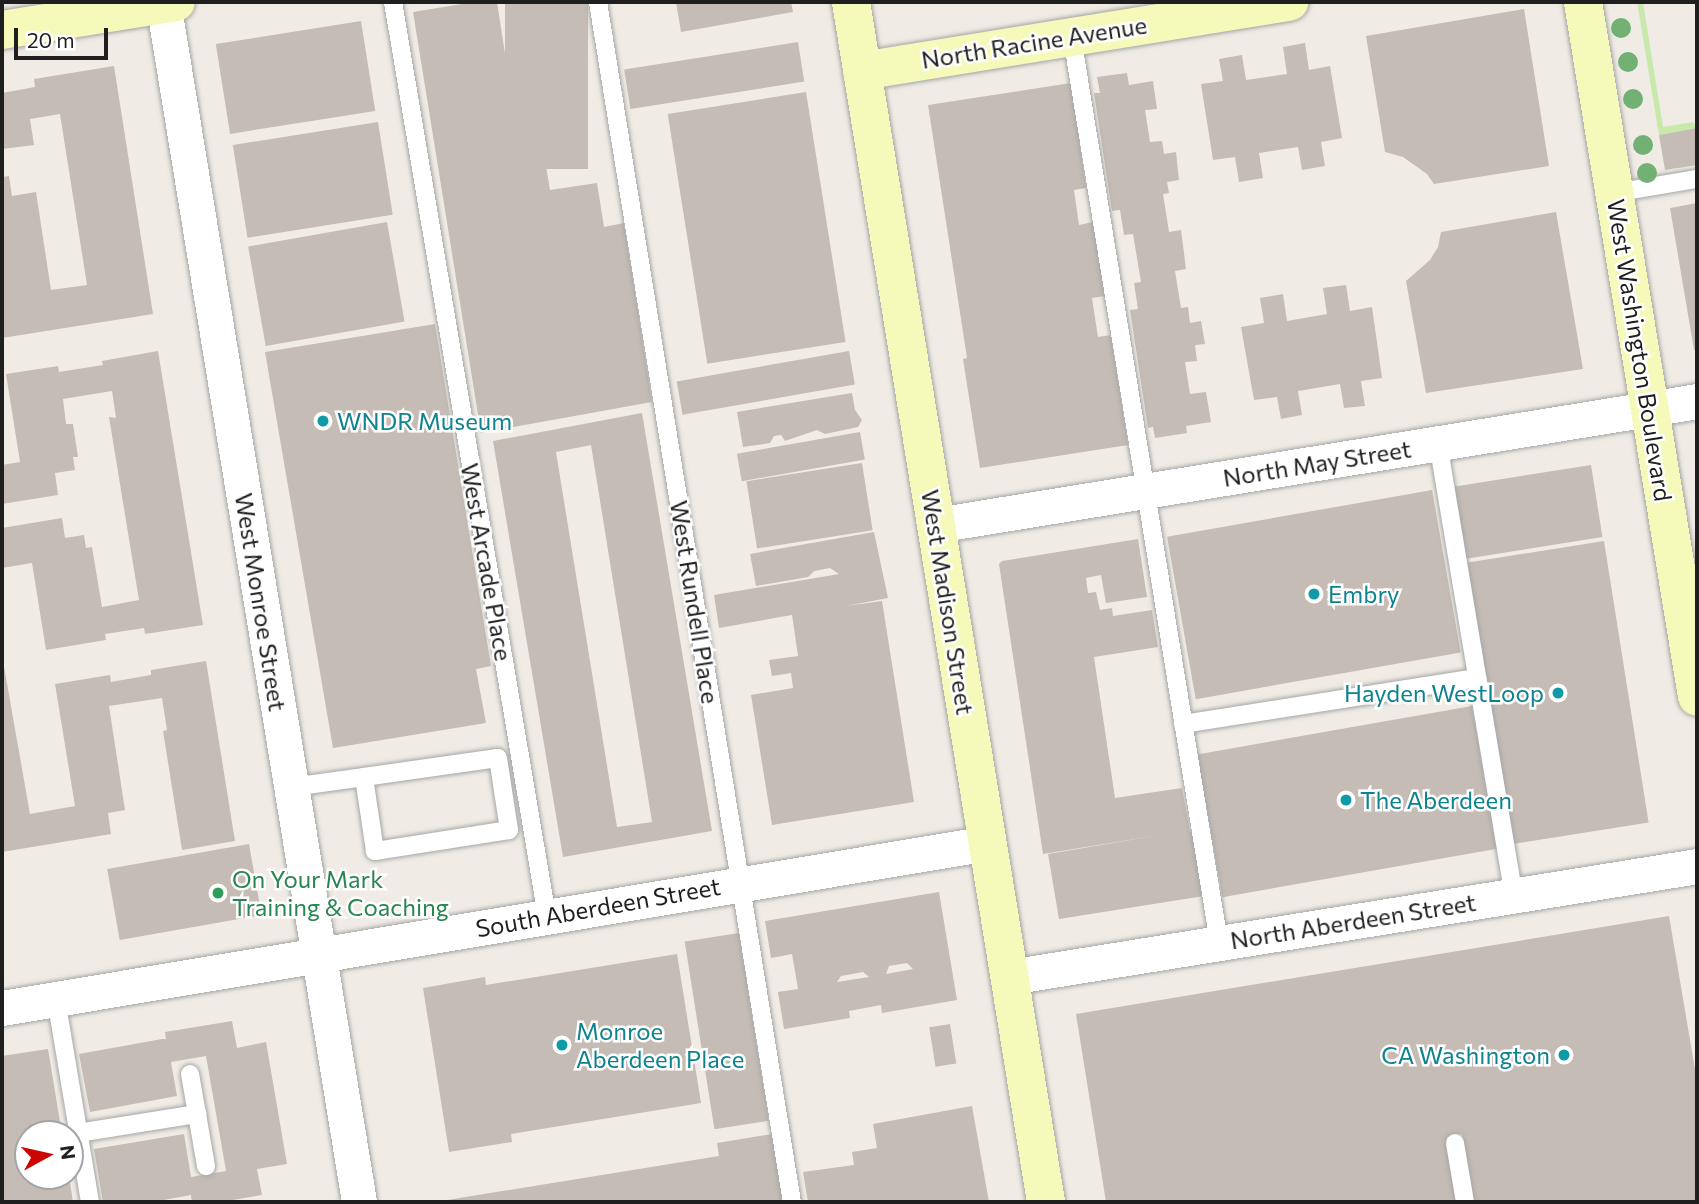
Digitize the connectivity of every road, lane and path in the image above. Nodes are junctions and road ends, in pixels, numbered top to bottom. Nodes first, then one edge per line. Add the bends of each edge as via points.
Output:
1 (168, 2) edge
2 (393, 2) edge
3 (598, 2) edge
4 (850, 2) edge
5 (1289, 2) edge
6 (1583, 2) edge
7 (1213, 8) edge
8 (2, 30) edge
9 (1072, 37) junction
10 (862, 71) junction
11 (1697, 178) edge
12 (1614, 193) junction
13 (1697, 401) edge
14 (1648, 408) junction
15 (1438, 443) junction
16 (1145, 491) junction
17 (936, 525) junction
18 (1477, 678) junction
19 (1697, 697) edge
20 (1183, 724) junction
21 (364, 777) junction
22 (292, 787) junction
23 (988, 843) junction
24 (1697, 866) edge
25 (741, 883) junction
26 (1514, 895) junction
27 (547, 916) junction
28 (1219, 943) junction
29 (319, 954) junction
30 (1009, 977) junction
31 (56, 999) junction
32 (2, 1008) edge
33 (190, 1074) dead end
34 (197, 1114) junction
35 (76, 1120) edge
36 (84, 1132) edge
37 (1455, 1143) dead end
38 (206, 1166) dead end
39 (84, 1168) edge
40 (90, 1202) edge
41 (359, 1202) edge
42 (792, 1202) edge
43 (1046, 1202) edge
44 (1465, 1202) edge

1 - 8 street
1 - 22 street, West Monroe Street
2 - 27 lane, West Arcade Place
3 - 25 lane, West Rundell Place
4 - 10 street, West Madison Street
5 - 7 street, North Racine Avenue
6 - 12 street, West Washington Boulevard
7 - 9 street, North Racine Avenue
9 - 10 street, North Racine Avenue
9 - 16 lane
10 - 17 street, West Madison Street
11 - 12 lane
12 - 14 street, West Washington Boulevard
13 - 14 street, North May Street
14 - 15 street, North May Street
14 - 19 street, West Washington Boulevard
15 - 16 street, North May Street
15 - 18 lane
16 - 17 street, North May Street
16 - 20 lane
17 - 23 street, West Madison Street
18 - 20 lane
18 - 26 lane
20 - 28 lane
21 - 21 lane via 498,758 509,830 375,851
21 - 22 lane
22 - 29 street, West Monroe Street
23 - 25 street, South Aberdeen Street
23 - 30 street, West Madison Street
24 - 26 street, North Aberdeen Street
25 - 27 street, South Aberdeen Street
25 - 42 lane, West Rundell Place
26 - 28 street, North Aberdeen Street
27 - 29 street, South Aberdeen Street
28 - 30 street, North Aberdeen Street
29 - 31 street, South Aberdeen Street
29 - 41 street, West Monroe Street
30 - 43 street, West Madison Street
31 - 32 street, South Aberdeen Street
31 - 35 lane
33 - 34 lane
34 - 36 lane
34 - 38 lane
37 - 44 lane
39 - 40 lane

